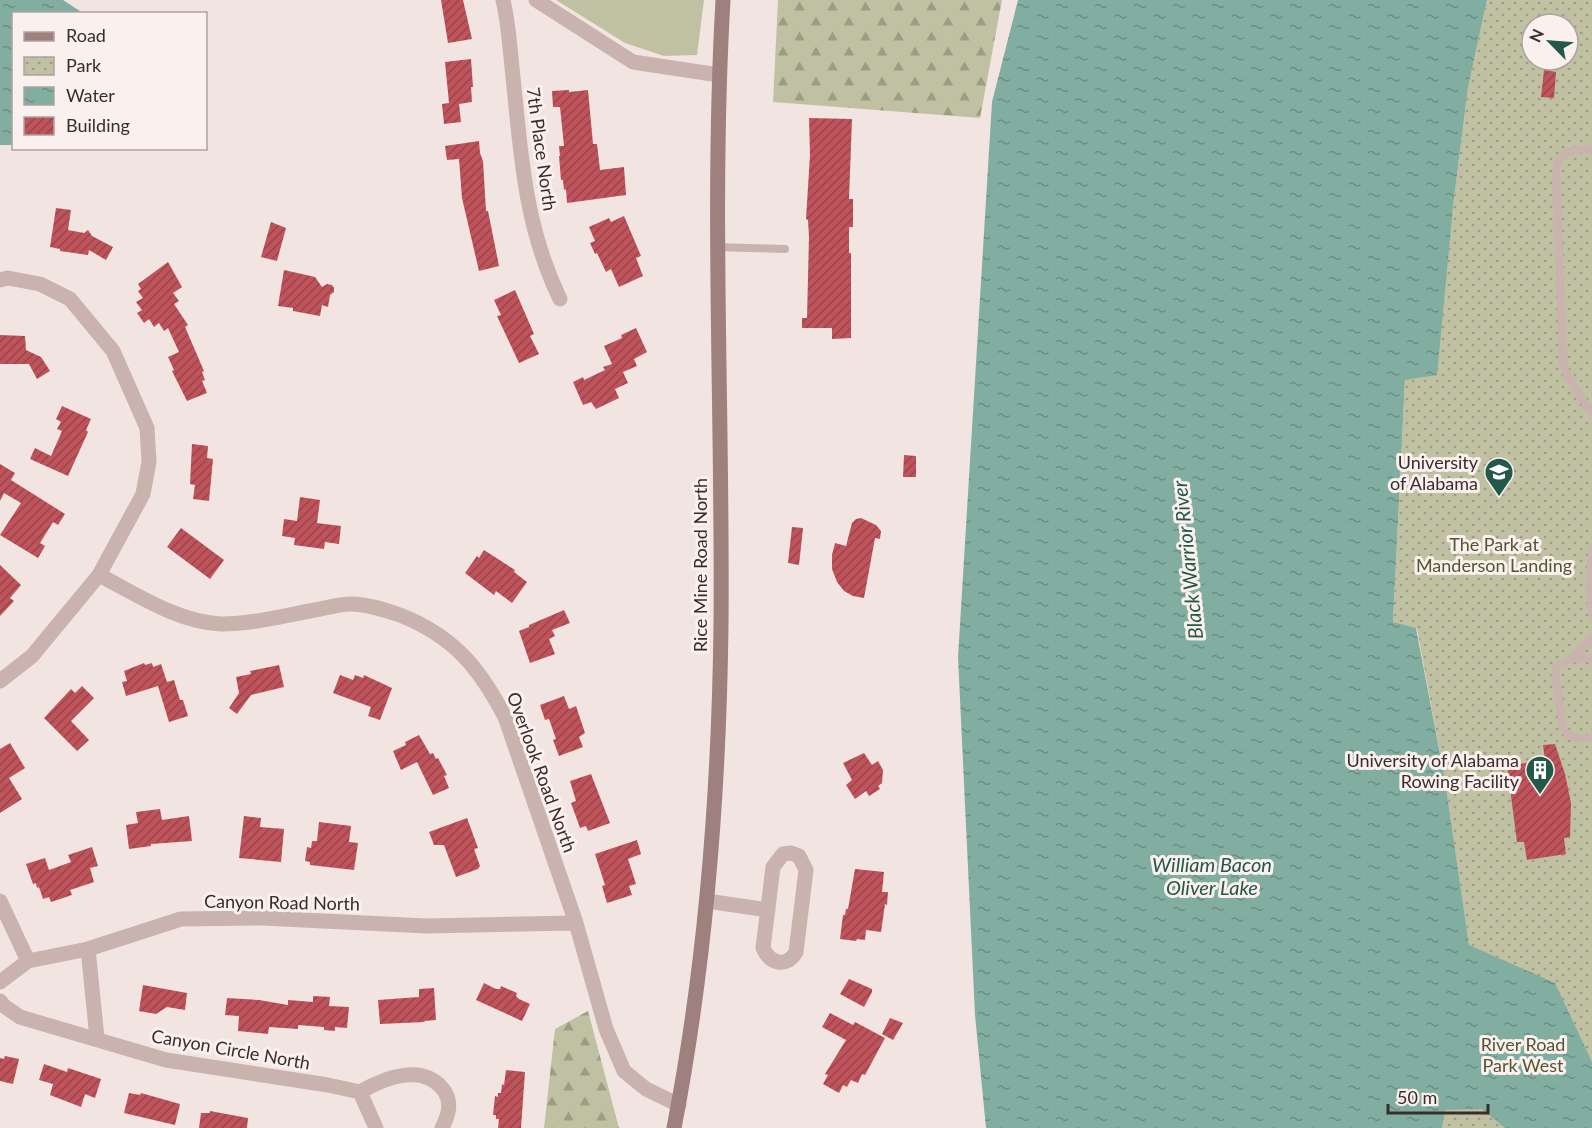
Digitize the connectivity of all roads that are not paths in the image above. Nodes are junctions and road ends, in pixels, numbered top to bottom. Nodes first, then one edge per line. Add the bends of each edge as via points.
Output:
1 (503, 0) edge
2 (536, 0) edge
3 (723, 0) edge
4 (719, 75) junction
5 (1592, 149) edge
6 (717, 247) junction
7 (785, 249) dead end
8 (0, 280) edge
9 (560, 299) dead end
10 (1592, 414) edge
11 (1592, 549) edge
12 (99, 574) junction
13 (1591, 604) edge
14 (1592, 614) edge
15 (1592, 637) edge
16 (1592, 659) edge
17 (1570, 660) junction
18 (0, 681) edge
19 (1592, 738) edge
20 (0, 901) edge
21 (707, 901) junction
22 (768, 910) junction
23 (576, 923) junction
24 (88, 949) junction
25 (28, 961) junction
26 (0, 982) edge
27 (0, 1001) edge
28 (97, 1038) junction
29 (360, 1092) junction
30 (679, 1105) junction
31 (376, 1128) edge
32 (442, 1128) edge
33 (674, 1128) edge

1 - 9 street, 7th Place North via 527,197 534,231
2 - 4 street via 633,62
3 - 4 main road, Rice Mine Road North
4 - 6 main road, Rice Mine Road North
5 - 10 lane via 1564,153 1556,168 1563,362 1567,376
6 - 7 lane
6 - 21 main road, Rice Mine Road North via 721,624
8 - 12 street via 40,284 70,299 113,351 147,428 149,462 143,494
11 - 13 lane
12 - 18 street via 32,656
12 - 23 street, Overlook Road North via 186,617 219,624 351,604 384,609 417,622 446,640 490,688 505,717
13 - 14 lane
15 - 17 lane
16 - 17 lane
17 - 19 lane via 1562,662 1555,672 1563,728 1572,738
20 - 25 street
21 - 22 street
21 - 30 main road, Rice Mine Road North via 697,999
22 - 22 street via 763,948 773,960 787,962 796,952 806,870 799,856 783,854 777,860
23 - 24 street, Canyon Road North via 426,926 262,918 181,919
23 - 30 street, Overlook Road North via 606,1029 624,1071 646,1089
24 - 25 street, Canyon Road North
24 - 28 street
25 - 26 street, Canyon Road North
27 - 28 street, Canyon Circle North via 20,1017
28 - 29 street, Canyon Circle North via 166,1060
29 - 31 street
29 - 32 street via 406,1074 423,1075 439,1083 448,1098 448,1114
30 - 33 main road, Rice Mine Road North

